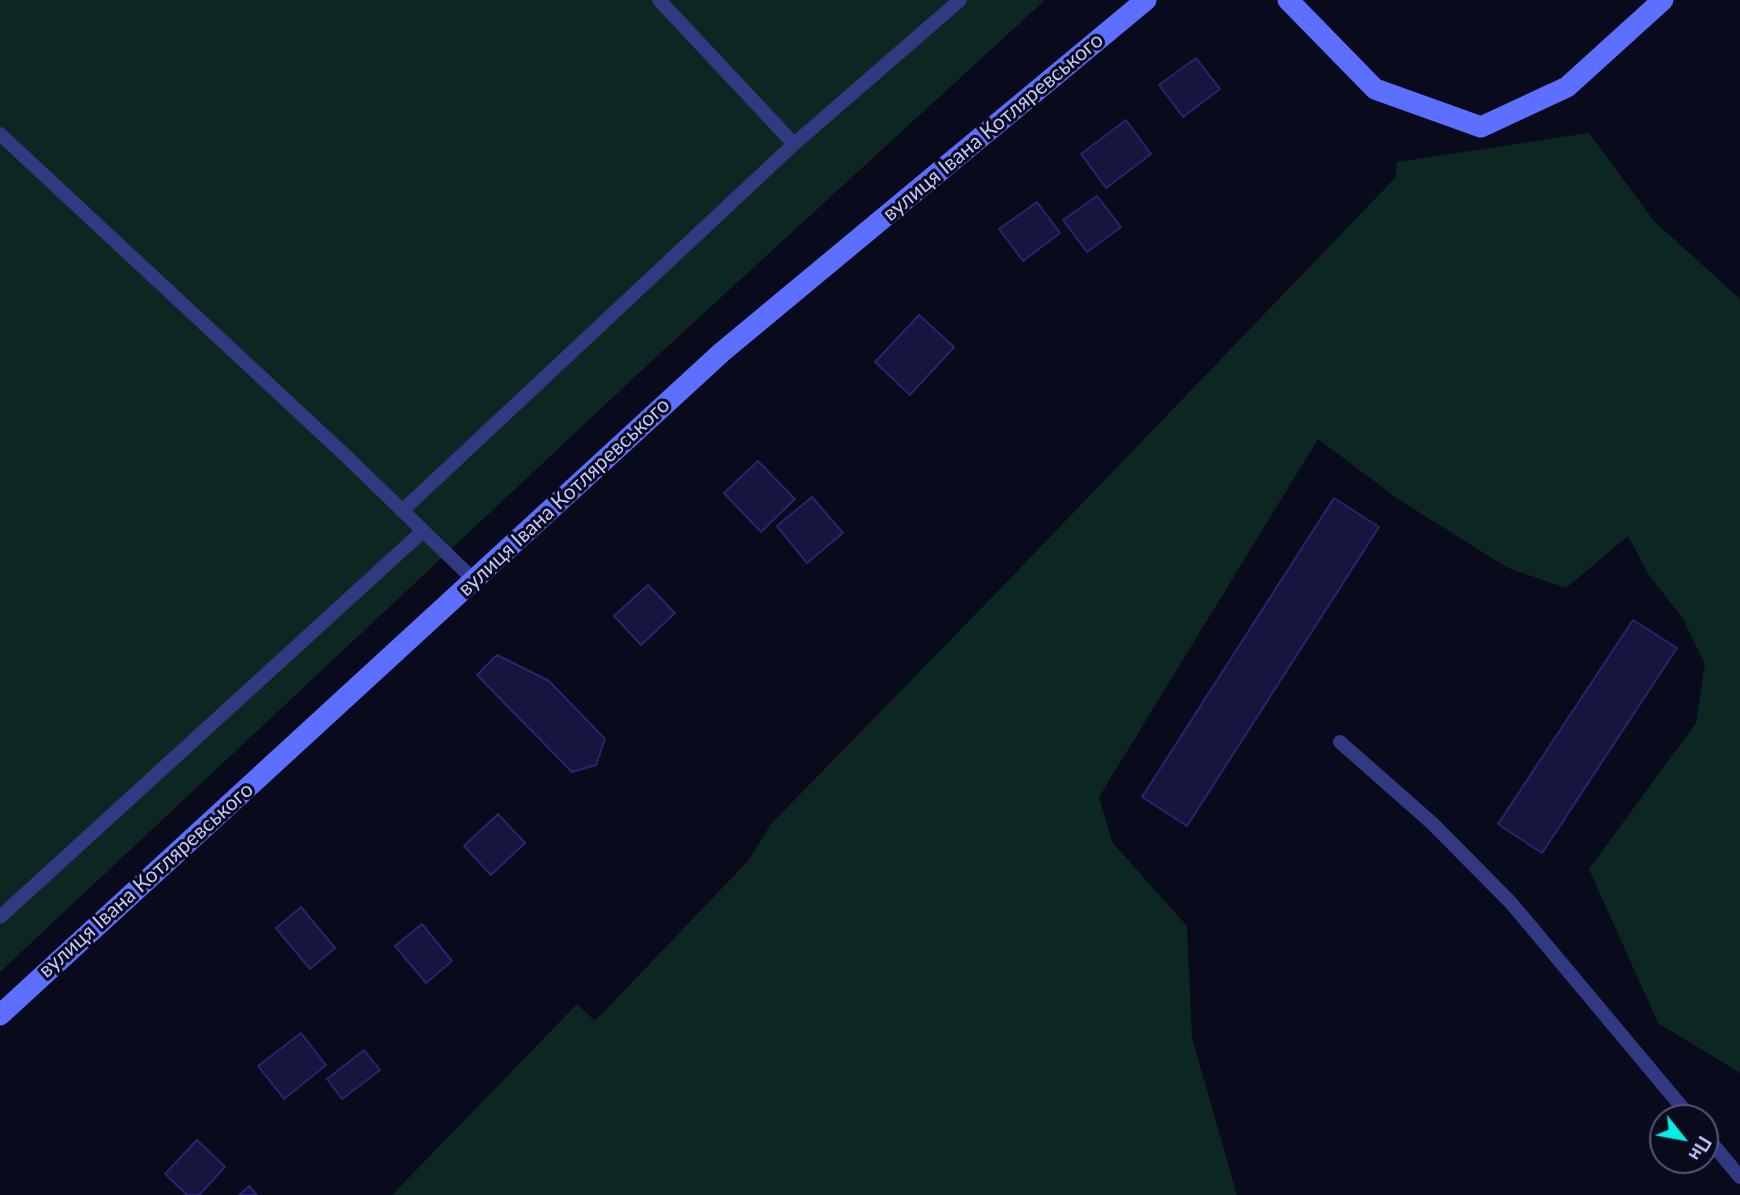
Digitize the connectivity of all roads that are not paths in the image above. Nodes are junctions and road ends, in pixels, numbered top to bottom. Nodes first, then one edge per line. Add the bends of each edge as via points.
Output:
1 (659, 0) edge
2 (960, 0) edge
3 (1146, 0) edge
4 (1288, 0) edge
5 (1663, 0) edge
6 (0, 134) edge
7 (794, 144) junction
8 (402, 511) junction
9 (424, 531) junction
10 (474, 580) junction
11 (1340, 742) dead end
12 (0, 917) edge
13 (0, 1015) edge
14 (1679, 1104) edge
15 (1719, 1152) edge
16 (1740, 1177) edge

1 - 7 lane
2 - 7 lane
3 - 10 street, вулиця Івана Котляревського via 722,352
4 - 5 street via 1375,89 1481,127 1567,87
6 - 8 lane
7 - 8 lane
8 - 9 lane
9 - 10 lane
9 - 12 lane
10 - 13 street, вулиця Івана Котляревського
11 - 14 lane via 1433,824 1512,904
15 - 16 lane

